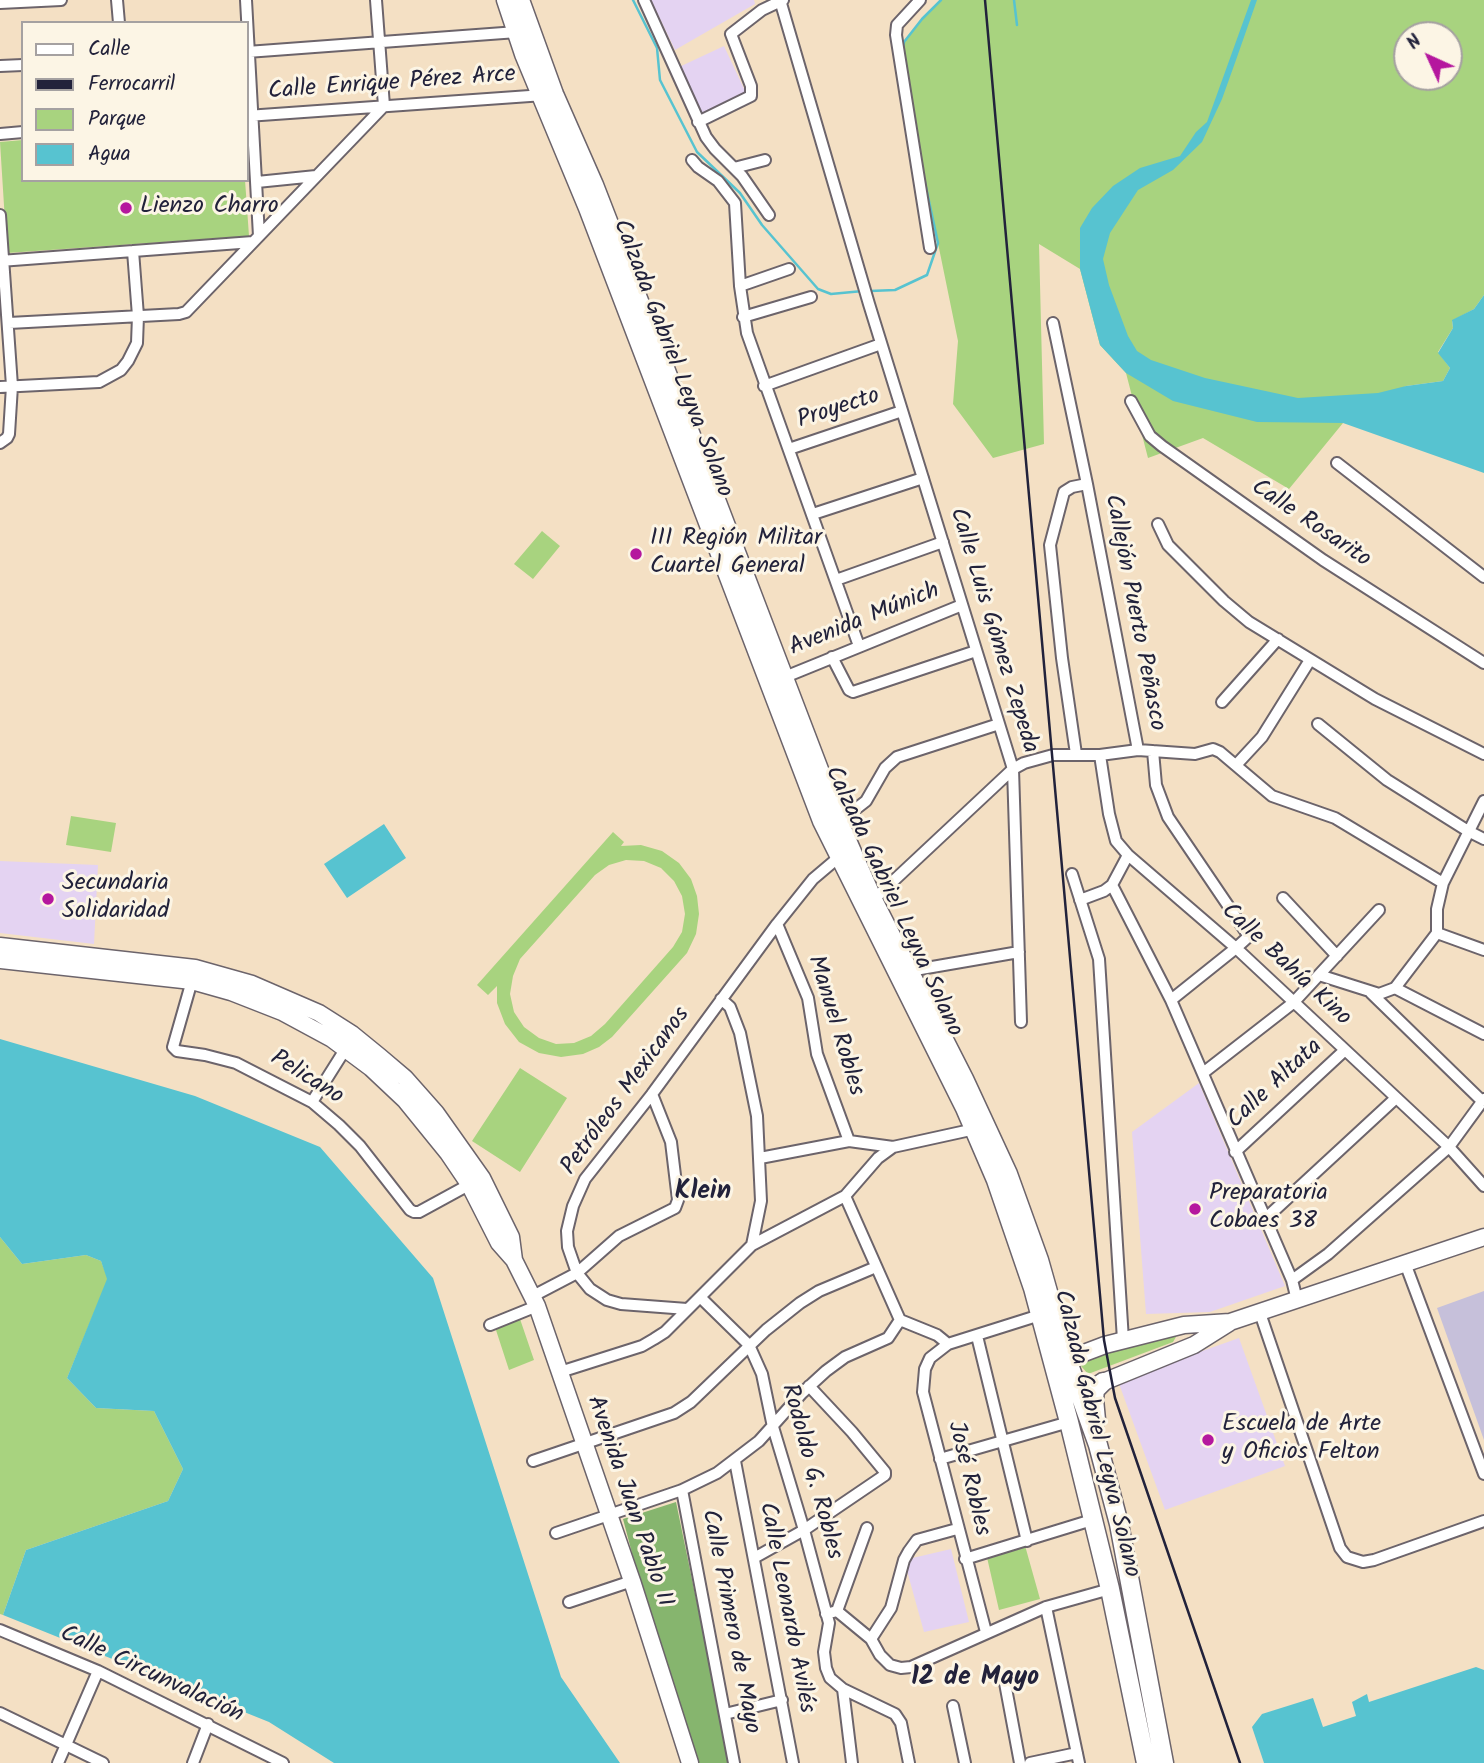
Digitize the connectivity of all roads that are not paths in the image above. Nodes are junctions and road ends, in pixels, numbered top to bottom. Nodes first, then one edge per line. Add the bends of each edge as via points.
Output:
1 (51, 0) edge
2 (61, 0) edge
3 (117, 0) edge
4 (246, 0) edge
5 (376, 0) edge
6 (506, 0) edge
7 (520, 0) edge
8 (645, 0) edge
9 (781, 0) edge
10 (920, 0) edge
11 (0, 3) edge
12 (119, 21) edge
13 (247, 21) edge
14 (517, 32) junction
15 (378, 41) junction
16 (248, 52) edge
17 (21, 65) edge
18 (0, 66) edge
19 (547, 95) junction
20 (384, 106) junction
21 (250, 116) edge
22 (698, 122) junction
23 (21, 132) edge
24 (0, 134) edge
25 (692, 160) dead end
26 (765, 160) dead end
27 (734, 167) junction
28 (316, 176) junction
29 (257, 182) junction
30 (0, 215) edge
31 (769, 215) dead end
32 (256, 239) junction
33 (930, 248) dead end
34 (133, 251) junction
35 (1, 261) edge
36 (789, 269) dead end
37 (740, 286) junction
38 (811, 297) dead end
39 (138, 316) junction
40 (744, 317) junction
41 (9, 323) junction
42 (1053, 323) dead end
43 (881, 344) junction
44 (764, 386) junction
45 (6, 387) edge
46 (1131, 401) dead end
47 (902, 411) junction
48 (4, 440) edge
49 (789, 449) junction
50 (1337, 463) dead end
51 (923, 478) junction
52 (1087, 484) junction
53 (813, 514) junction
54 (1158, 524) dead end
55 (943, 542) junction
56 (1484, 577) edge
57 (836, 580) junction
58 (962, 605) junction
59 (1278, 639) junction
60 (859, 646) junction
61 (976, 651) junction
62 (832, 657) junction
63 (1310, 660) junction
64 (1484, 663) edge
65 (776, 680) junction
66 (1222, 702) dead end
67 (999, 724) junction
68 (1318, 724) dead end
69 (1138, 750) junction
70 (1153, 751) junction
71 (1076, 754) junction
72 (1484, 754) edge
73 (1100, 755) junction
74 (1237, 764) junction
75 (1013, 769) junction
76 (1484, 801) edge
77 (839, 822) junction
78 (1468, 831) junction
79 (1484, 839) edge
80 (1128, 855) junction
81 (839, 857) junction
82 (1072, 874) dead end
83 (1443, 883) junction
84 (1112, 885) junction
85 (1283, 898) dead end
86 (873, 900) junction
87 (1080, 900) junction
88 (1379, 910) dead end
89 (777, 924) junction
90 (1437, 933) junction
91 (0, 946) edge
92 (1236, 948) junction
93 (1484, 950) edge
94 (1018, 952) junction
95 (1337, 956) junction
96 (0, 960) edge
97 (909, 971) junction
98 (193, 974) junction
99 (1319, 975) junction
100 (1395, 988) junction
101 (1369, 991) junction
102 (721, 999) junction
103 (1171, 1000) junction
104 (1293, 1003) junction
105 (1021, 1022) dead end
106 (1484, 1034) edge
107 (346, 1048) junction
108 (1345, 1050) junction
109 (1203, 1073) junction
110 (652, 1094) junction
111 (1396, 1098) junction
112 (1483, 1100) edge
113 (312, 1102) junction
114 (975, 1129) junction
115 (849, 1142) junction
116 (893, 1147) junction
117 (1449, 1147) junction
118 (1235, 1152) junction
119 (760, 1157) junction
120 (475, 1181) junction
121 (1484, 1186) edge
122 (845, 1196) junction
123 (1265, 1219) junction
124 (1484, 1237) edge
125 (752, 1245) junction
126 (1405, 1263) junction
127 (876, 1267) junction
128 (576, 1273) junction
129 (1292, 1280) junction
130 (700, 1297) junction
131 (1297, 1300) junction
132 (535, 1301) junction
133 (687, 1309) junction
134 (1260, 1313) junction
135 (1040, 1315) junction
136 (900, 1320) junction
137 (1230, 1322) junction
138 (490, 1325) dead end
139 (977, 1336) junction
140 (1123, 1340) junction
141 (948, 1344) junction
142 (749, 1345) junction
143 (1060, 1362) junction
144 (561, 1372) junction
145 (1103, 1382) junction
146 (809, 1387) junction
147 (1071, 1395) junction
148 (1069, 1422) junction
149 (773, 1427) junction
150 (1003, 1441) junction
151 (585, 1444) junction
152 (1098, 1445) junction
153 (940, 1459) junction
154 (533, 1461) dead end
155 (735, 1461) junction
156 (1484, 1475) edge
157 (682, 1490) junction
158 (608, 1514) junction
159 (1092, 1520) junction
160 (1483, 1525) edge
161 (867, 1528) dead end
162 (957, 1529) junction
163 (804, 1530) junction
164 (556, 1534) dead end
165 (1027, 1541) junction
166 (754, 1558) junction
167 (965, 1559) junction
168 (632, 1581) junction
169 (1110, 1589) junction
170 (569, 1602) dead end
171 (1046, 1606) junction
172 (832, 1613) junction
173 (0, 1630) edge
174 (986, 1632) junction
175 (871, 1639) junction
176 (98, 1671) junction
177 (1005, 1683) dead end
178 (844, 1689) junction
179 (782, 1700) junction
180 (953, 1706) dead end
181 (0, 1713) edge
182 (725, 1714) junction
183 (208, 1724) junction
184 (65, 1744) junction
185 (1078, 1758) edge
186 (58, 1763) edge
187 (103, 1763) edge
188 (193, 1763) edge
189 (283, 1763) edge
190 (690, 1763) edge
191 (734, 1763) edge
192 (793, 1763) edge
193 (852, 1763) edge
194 (909, 1763) edge
195 (965, 1763) edge
196 (1020, 1763) edge
197 (1030, 1763) edge
198 (1146, 1763) edge
199 (1164, 1763) edge

1 - 2 street
1 - 11 street
3 - 12 street
4 - 13 street
5 - 15 street
6 - 14 main road, Calzada Gabriel Leyva Solano
7 - 19 main road, Calzada Gabriel Leyva Solano
8 - 22 street
9 - 22 street via 732,34 752,92 747,99
9 - 43 street, Calle Luis Gómez Zepeda
10 - 33 street via 897,25 896,36
14 - 15 street
14 - 19 main road, Calzada Gabriel Leyva Solano
15 - 16 street
15 - 20 street
16 - 21 street
17 - 18 street
19 - 20 street, Calle Enrique Pérez Arce
19 - 65 main road, Calzada Gabriel Leyva Solano via 594,186 599,223
20 - 21 street, Calle Enrique Pérez Arce
20 - 28 street
21 - 29 street
22 - 27 street via 715,149
23 - 24 street
25 - 37 street via 720,184 736,210
26 - 27 street
27 - 31 street
28 - 29 street
28 - 32 street
29 - 32 street
30 - 35 street
32 - 34 street
32 - 39 street via 186,312
34 - 35 street
34 - 39 street
35 - 41 street
36 - 37 street
37 - 40 street
38 - 40 street
39 - 41 street
39 - 45 street via 137,343 128,361 111,377 100,382
40 - 44 street
41 - 45 street
42 - 52 street, Callejón Puerto Peñasco
43 - 44 street
43 - 47 street, Calle Luis Gómez Zepeda
44 - 49 street
45 - 48 street
46 - 64 street, Calle Rosarito via 1150,436 1162,446 1323,560
47 - 49 street, Proyecto
47 - 51 street, Calle Luis Gómez Zepeda
49 - 53 street
50 - 56 street
51 - 53 street
51 - 55 street, Calle Luis Gómez Zepeda
52 - 69 street, Callejón Puerto Peñasco
52 - 71 street via 1064,492 1050,552
53 - 57 street
54 - 59 street via 1168,545 1224,601
55 - 57 street
55 - 58 street, Calle Luis Gómez Zepeda
57 - 60 street
58 - 60 street, Avenida Múnich
58 - 61 street, Calle Luis Gómez Zepeda
59 - 63 street
59 - 66 street
60 - 62 street, Avenida Múnich
61 - 62 street via 853,692
61 - 67 street, Calle Luis Gómez Zepeda
62 - 65 street, Avenida Múnich
63 - 72 street
63 - 74 street via 1262,737
65 - 77 main road, Calzada Gabriel Leyva Solano
65 - 81 main road, Calzada Gabriel Leyva Solano via 822,821
67 - 75 street, Calle Luis Gómez Zepeda
67 - 77 street via 897,757 866,801
68 - 78 street via 1387,780
69 - 70 street
69 - 73 street
70 - 74 street via 1195,754 1213,749
70 - 92 street via 1156,785 1168,817 1247,932
71 - 73 street
71 - 75 street via 1036,759
73 - 80 street, Calle Bahía Kino via 1112,827
74 - 83 street via 1272,796 1335,818
75 - 86 street
75 - 94 street, Calle Luis Gómez Zepeda
76 - 78 street
77 - 86 main road, Calzada Gabriel Leyva Solano
78 - 79 street
78 - 83 street
80 - 84 street
80 - 92 street, Calle Bahía Kino
81 - 89 street, Petróleos Mexicanos via 813,879
81 - 114 main road, Calzada Gabriel Leyva Solano
82 - 87 street
83 - 90 street
84 - 87 street
84 - 103 street
85 - 95 street
86 - 97 main road, Calzada Gabriel Leyva Solano
87 - 140 street via 1099,959
88 - 95 street
89 - 102 street, Petróleos Mexicanos
89 - 115 street, Manuel Robles via 808,998 817,1055
90 - 93 street
90 - 100 street
91 - 98 main road, Avenida Juan Pablo II
92 - 103 street
92 - 104 street, Calle Bahía Kino
94 - 97 street
94 - 105 street, Calle Luis Gómez Zepeda
95 - 99 street
96 - 98 main road, Avenida Juan Pablo II
97 - 143 main road, Calzada Gabriel Leyva Solano via 1008,1174 1038,1260
98 - 107 main road, Avenida Juan Pablo II via 307,1024
98 - 113 street, Pelicano via 174,1049 236,1063
98 - 120 main road, Avenida Juan Pablo II via 272,991 352,1034 405,1078 436,1113
99 - 101 street
99 - 104 street
100 - 101 street via 1379,994
100 - 106 street
101 - 112 street
102 - 110 street, Petróleos Mexicanos
102 - 119 street via 730,1007 740,1033 754,1090
103 - 109 street
104 - 108 street, Calle Bahía Kino
104 - 109 street
107 - 113 street
107 - 120 main road, Avenida Juan Pablo II via 405,1100
108 - 111 street, Calle Bahía Kino
108 - 118 street, Calle Altata
109 - 118 street
110 - 128 street, Petróleos Mexicanos via 585,1179 573,1206 567,1231
110 - 128 street via 671,1142 677,1204 671,1212 619,1236
111 - 117 street, Calle Bahía Kino
111 - 123 street
112 - 117 street
113 - 120 street, Pelicano via 360,1146 410,1210 419,1212
114 - 116 street
114 - 135 main road, Calzada Gabriel Leyva Solano
115 - 116 street
115 - 119 street
116 - 122 street via 877,1157
117 - 121 street, Calle Bahía Kino
117 - 129 street
118 - 123 street
119 - 125 street via 761,1201
120 - 132 main road, Avenida Juan Pablo II via 499,1243 514,1259
122 - 125 street
122 - 127 street
123 - 129 street
124 - 126 main road
125 - 130 street
126 - 131 main road
126 - 156 street
127 - 136 street
127 - 142 street via 819,1291
128 - 132 street
128 - 133 street via 607,1300
129 - 131 street
130 - 133 street
130 - 142 street, Rodoldo G. Robles
131 - 134 main road
132 - 138 street
132 - 144 main road, Avenida Juan Pablo II
133 - 144 street via 665,1332 642,1346
134 - 137 main road
134 - 160 street via 1340,1548 1347,1557 1374,1560
135 - 139 street
135 - 143 main road, Calzada Gabriel Leyva Solano
136 - 141 street
136 - 146 street via 888,1338 845,1357
137 - 140 main road via 1184,1325
137 - 145 main road via 1194,1345
139 - 141 street
139 - 150 street
140 - 143 main road
141 - 153 street, José Robles via 930,1358 922,1381
142 - 149 street, Rodoldo G. Robles via 762,1374
142 - 151 street via 674,1413
143 - 147 main road
144 - 151 main road, Avenida Juan Pablo II
145 - 147 main road
145 - 152 main road via 1094,1399
146 - 149 street
146 - 163 street via 885,1475
147 - 148 main road, Calzada Gabriel Leyva Solano
147 - 152 main road, Calzada Gabriel Leyva Solano
148 - 150 street
148 - 159 main road, Calzada Gabriel Leyva Solano
149 - 155 street
149 - 163 street, Rodoldo G. Robles
150 - 153 street
150 - 165 street
151 - 154 street
151 - 158 main road, Avenida Juan Pablo II
152 - 199 main road, Calzada Gabriel Leyva Solano via 1119,1524
153 - 162 street, José Robles
155 - 157 street
155 - 166 street, Calle Leonardo Avilés
157 - 158 street
157 - 182 street, Calle Primero de Mayo
158 - 164 street
158 - 168 main road, Avenida Juan Pablo II
159 - 165 street
159 - 169 main road, Calzada Gabriel Leyva Solano
161 - 172 street
162 - 167 street, José Robles
162 - 175 street via 917,1540 904,1560 891,1608
163 - 166 street
163 - 172 street, Rodoldo G. Robles
165 - 167 street
166 - 179 street, Calle Leonardo Avilés
167 - 174 street, José Robles
168 - 170 street
168 - 190 main road, Avenida Juan Pablo II
169 - 171 street
169 - 198 main road, Calzada Gabriel Leyva Solano
171 - 174 street
171 - 185 street
172 - 175 street
172 - 178 street, Rodoldo G. Robles via 824,1652 826,1668
173 - 176 street, Calle Circunvalación
174 - 175 street via 901,1668 880,1656
176 - 183 street, Calle Circunvalación
176 - 184 street
177 - 196 street
178 - 193 street
178 - 194 street via 895,1714
179 - 182 street
179 - 192 street, Calle Leonardo Avilés
180 - 195 street
181 - 184 street
182 - 191 street, Calle Primero de Mayo
183 - 188 street
183 - 189 street, Calle Circunvalación
184 - 186 street
184 - 187 street
185 - 197 street

